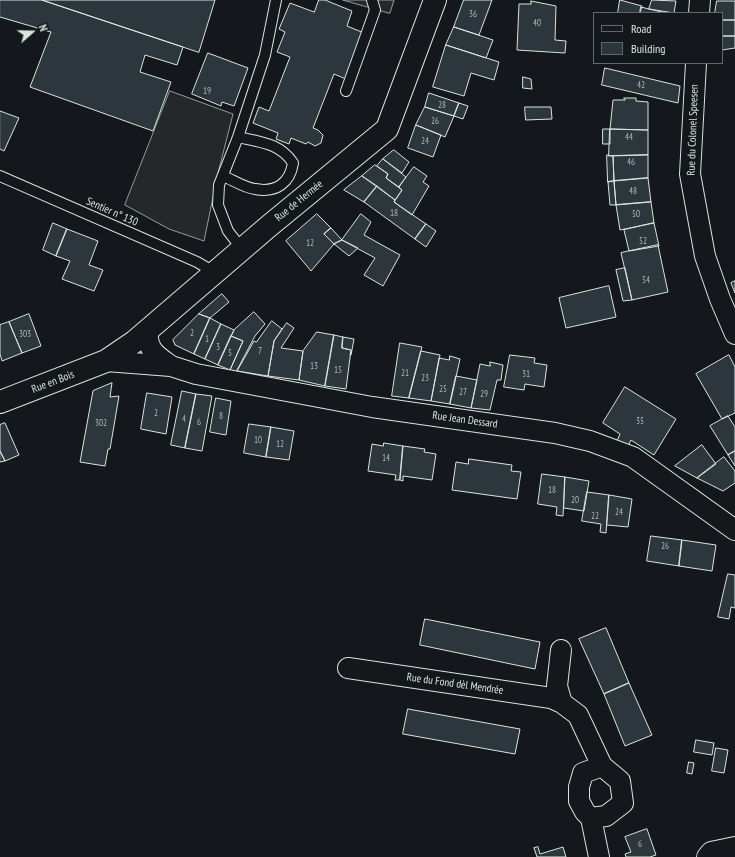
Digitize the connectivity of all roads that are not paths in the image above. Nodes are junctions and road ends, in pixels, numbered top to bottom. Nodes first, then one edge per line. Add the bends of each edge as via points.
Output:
1 (276, 0) edge
2 (372, 0) edge
3 (435, 0) edge
4 (700, 0) edge
5 (699, 12) edge
6 (696, 64) edge
7 (346, 91) dead end
8 (238, 137) junction
9 (0, 176) edge
10 (223, 176) junction
11 (242, 249) junction
12 (214, 272) junction
13 (148, 330) junction
14 (735, 334) edge
15 (106, 361) junction
16 (171, 366) junction
17 (0, 402) edge
18 (735, 530) edge
19 (561, 650) dead end
20 (348, 668) dead end
21 (562, 703) junction
22 (602, 766) junction
23 (591, 818) junction
24 (735, 847) edge
25 (599, 857) edge
26 (707, 857) edge

1 - 8 lane via 265,55
2 - 7 lane via 375,10
3 - 11 street, Rue de Hermée via 387,128
4 - 5 street
6 - 14 street, Rue du Colonel Speesen via 690,174 705,256
8 - 10 lane
8 - 10 lane via 278,147 287,153 293,163 292,174 282,185 270,189 254,189
9 - 12 lane, Sentier n° 130 via 197,262
10 - 11 lane via 219,186 218,205 228,230
11 - 12 street, Rue de Hermée
12 - 13 street, Rue de Hermée
13 - 15 street, Rue de Hermée
13 - 16 street, Rue Jean Dessard via 147,340 151,349 158,358
15 - 16 street, Rue Jean Dessard
15 - 17 street, Rue en Bois
16 - 18 street, Rue Jean Dessard via 196,374 372,407 555,433 590,441 633,457
19 - 21 street via 557,686
20 - 21 street, Rue du Fond dèl Mendrée via 552,698
21 - 22 street, Rue du Fond dèl Mendrée via 578,715
22 - 23 street via 583,773 579,787 579,801
22 - 23 street via 620,781 623,803 606,816
23 - 25 street
24 - 26 street via 711,852

